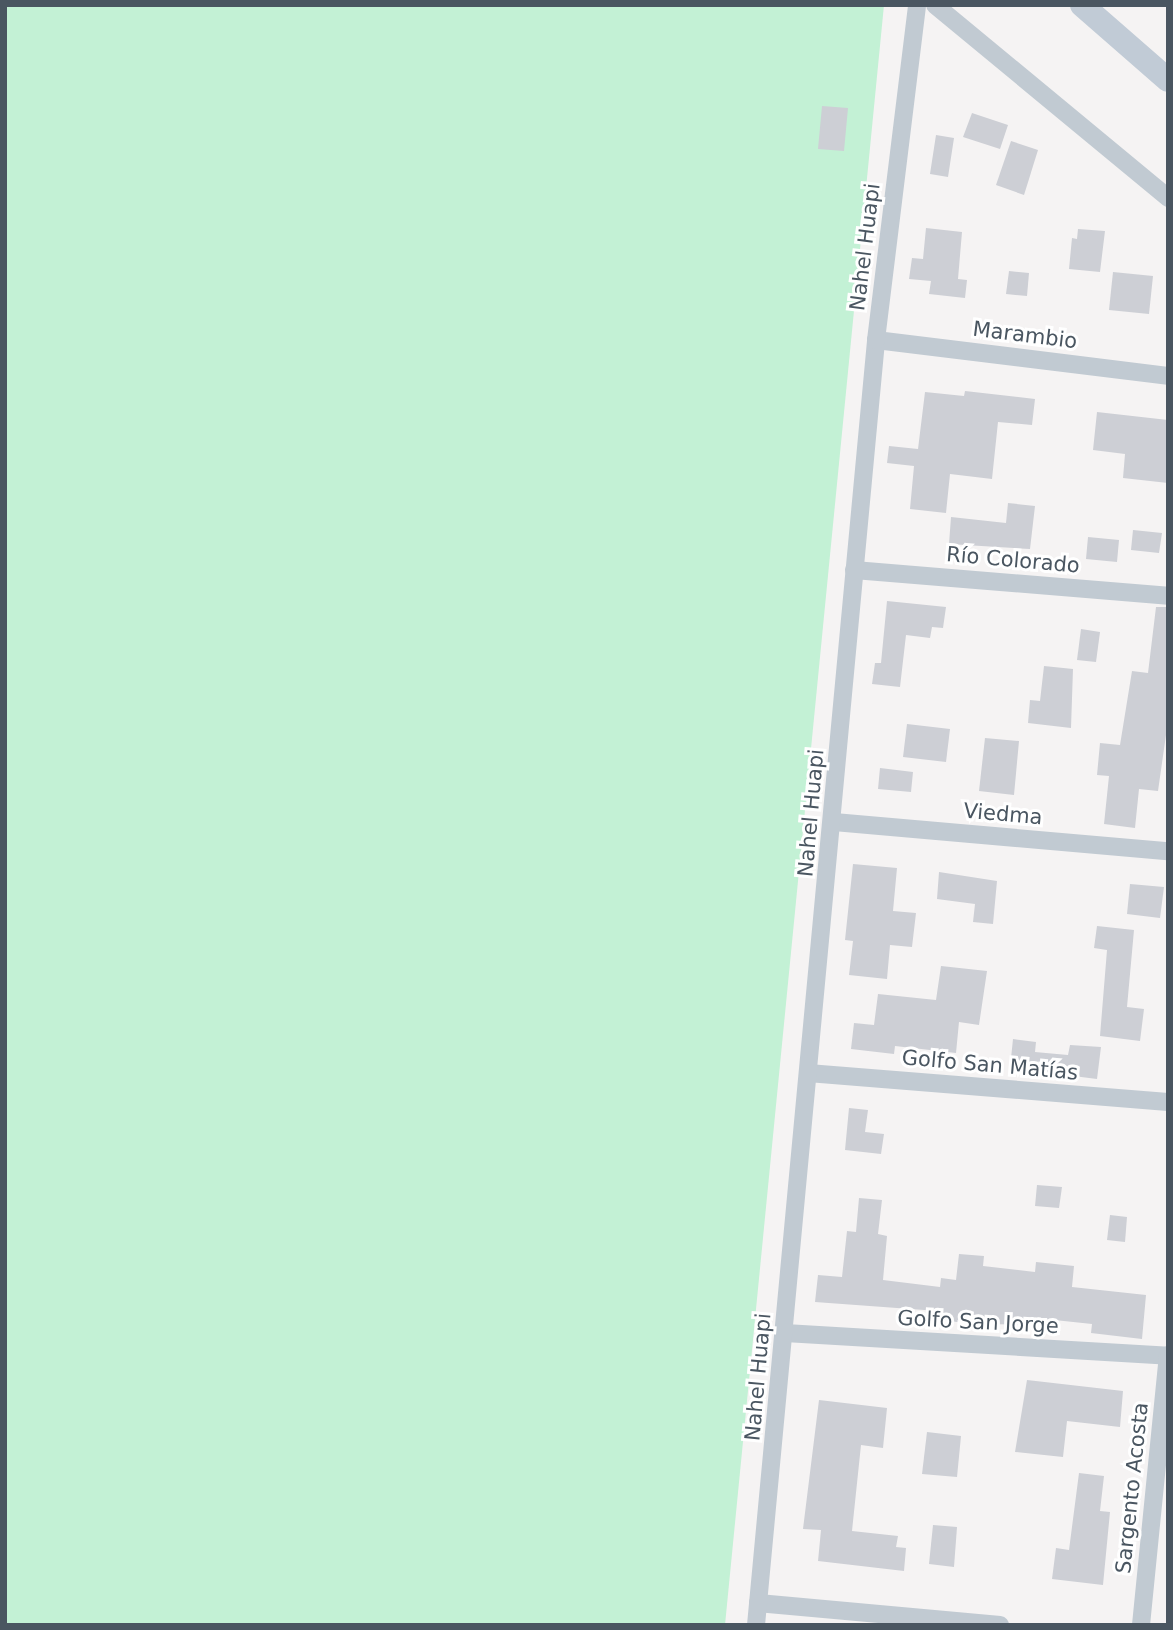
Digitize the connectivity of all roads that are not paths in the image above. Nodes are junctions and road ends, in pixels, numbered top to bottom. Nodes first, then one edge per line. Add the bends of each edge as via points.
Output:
1 (917, 5) edge
2 (935, 5) edge
3 (1082, 5) edge
4 (1168, 80) edge
5 (1168, 198) edge
6 (876, 340) junction
7 (1168, 376) edge
8 (854, 570) junction
9 (1168, 596) edge
10 (834, 822) junction
11 (1168, 851) edge
12 (808, 1073) junction
13 (1168, 1102) edge
14 (785, 1333) junction
15 (1168, 1356) edge
16 (758, 1603) junction
17 (757, 1625) edge
18 (1000, 1625) edge
19 (1141, 1625) edge

1 - 6 street, Nahel Huapi
2 - 5 street
3 - 4 main road
6 - 7 street, Marambio
6 - 8 street, Nahel Huapi
8 - 9 street, Río Colorado
8 - 10 street, Nahel Huapi
10 - 11 street, Viedma
10 - 12 street, Nahel Huapi
12 - 13 street, Golfo San Matías
12 - 14 street, Nahel Huapi
14 - 15 street, Golfo San Jorge
14 - 16 street, Nahel Huapi
15 - 19 street, Sargento Acosta
16 - 17 street, Nahel Huapi
16 - 18 street

